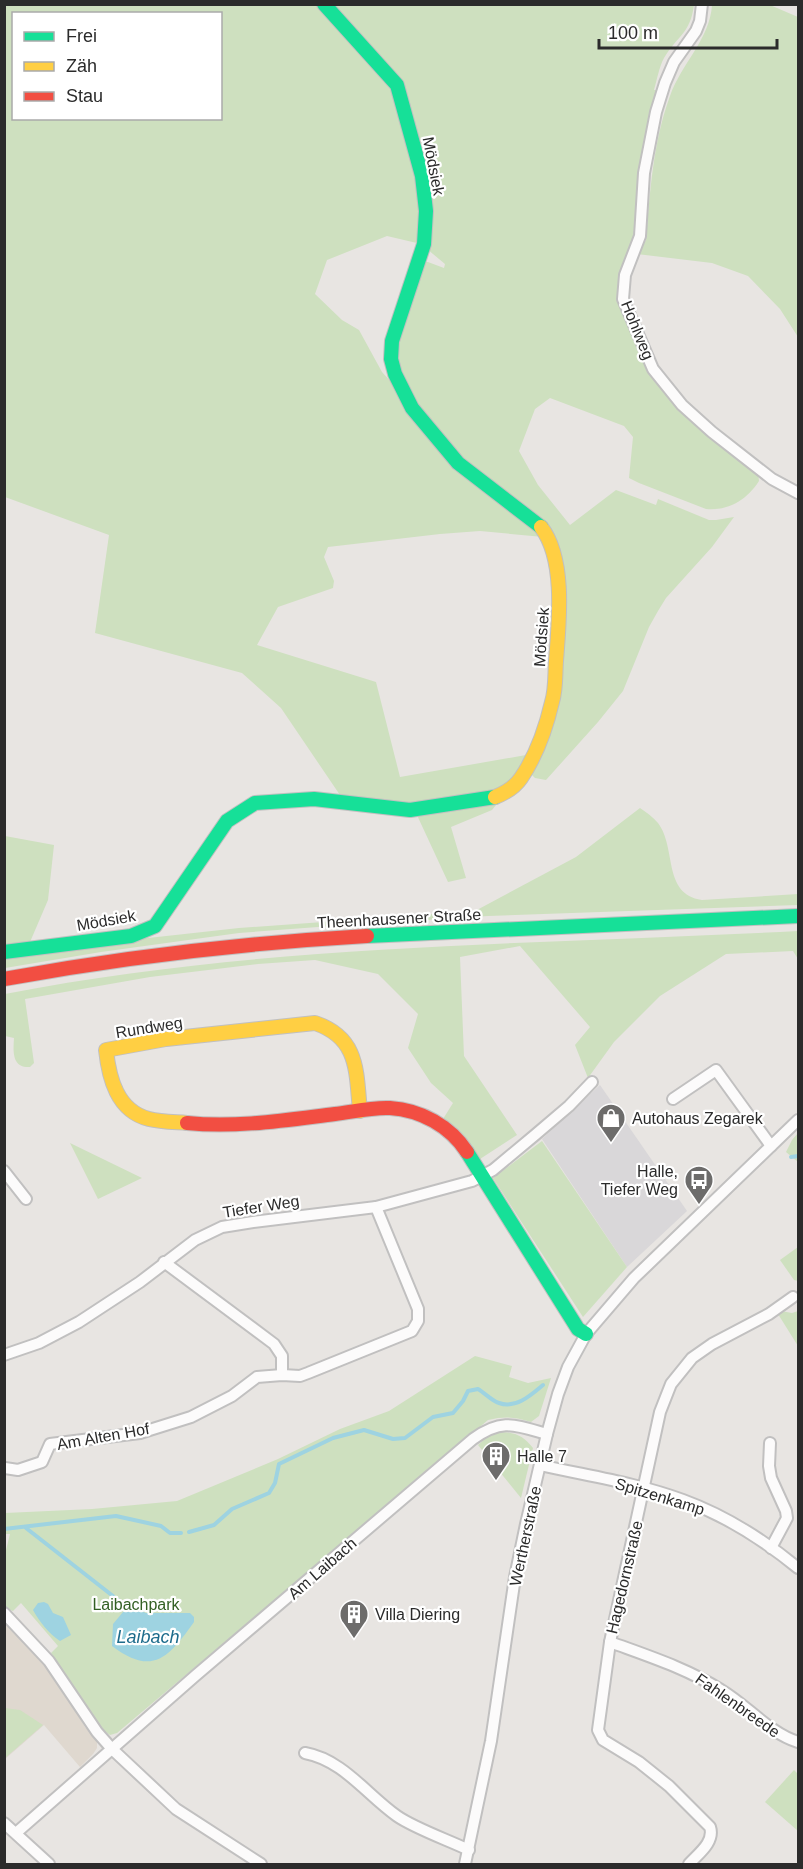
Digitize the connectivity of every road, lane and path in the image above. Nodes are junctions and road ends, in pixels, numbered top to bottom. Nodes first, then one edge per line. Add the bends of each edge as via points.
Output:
1 (324, 4) edge
2 (702, 4) edge
3 (798, 493) edge
4 (798, 916) edge
5 (4, 952) edge
6 (4, 979) edge
7 (592, 1082) dead end
8 (673, 1099) dead end
9 (360, 1111) junction
10 (798, 1120) edge
11 (771, 1146) junction
12 (4, 1171) edge
13 (482, 1176) junction
14 (26, 1199) dead end
15 (376, 1207) junction
16 (164, 1262) junction
17 (793, 1297) dead end
18 (586, 1334) junction
19 (4, 1355) edge
20 (282, 1375) junction
21 (547, 1434) junction
22 (770, 1443) dead end
23 (540, 1465) junction
24 (5, 1468) edge
25 (644, 1488) junction
26 (771, 1548) junction
27 (798, 1568) edge
28 (4, 1613) edge
29 (610, 1642) junction
30 (798, 1742) edge
31 (112, 1749) junction
32 (305, 1753) dead end
33 (4, 1823) edge
34 (16, 1833) junction
35 (469, 1850) junction
36 (49, 1864) edge
37 (261, 1864) edge
38 (465, 1864) edge
39 (689, 1864) edge

1 - 5 street, Mödsiek via 398,85 422,176 424,244 392,341 395,374 412,408 445,449 539,525 555,555 560,605 553,700 540,742 520,780 492,799 410,810 314,799 255,804 228,821 155,926 131,936
2 - 3 street, Hohlweg via 696,31 664,83 656,112 644,173 639,236 625,275 623,299 654,369 682,405 772,479
4 - 6 street, Theenhausener Straße via 238,945
7 - 13 street, Tiefer Weg via 569,1106
8 - 11 street via 716,1070
9 - 9 street, Rundweg via 210,1125 148,1119 131,1110 114,1090 106,1050 315,1023 328,1026 339,1032 350,1048
9 - 13 street, Rundweg via 389,1108 431,1119 461,1143
10 - 11 street, Wertherstraße
11 - 18 street, Wertherstraße via 634,1278
12 - 14 street
13 - 15 street, Tiefer Weg
13 - 18 street via 578,1329
15 - 16 street, Tiefer Weg via 222,1227
15 - 20 street via 418,1309 418,1321 412,1330 308,1373
16 - 19 street, Tiefer Weg via 79,1322 39,1343
16 - 20 street via 274,1344 282,1356
17 - 25 street, Hagedornstraße via 692,1358 671,1384 660,1412
18 - 21 street, Wertherstraße via 568,1367
20 - 24 street, Am Alten Hof via 257,1377 190,1417 140,1433 50,1444 42,1462 18,1470
21 - 23 street, Wertherstraße
21 - 31 street, Am Laibach via 506,1424 473,1439
22 - 26 street via 771,1478 787,1518
23 - 25 street, Spitzenkamp
23 - 35 street, Wertherstraße via 515,1577 491,1741
25 - 26 street, Spitzenkamp via 716,1514
25 - 29 street, Hagedornstraße
26 - 27 street, Spitzenkamp
28 - 31 street via 49,1661
29 - 30 street, Fahlenbreede via 691,1672 738,1701 776,1732
29 - 39 street, Hagedornstraße via 600,1736 661,1780 710,1827 711,1839
31 - 34 street, Am Laibach
31 - 37 street via 176,1809
32 - 35 street via 320,1756 351,1776 398,1817
33 - 34 street
34 - 36 street
35 - 38 street, Wertherstraße

